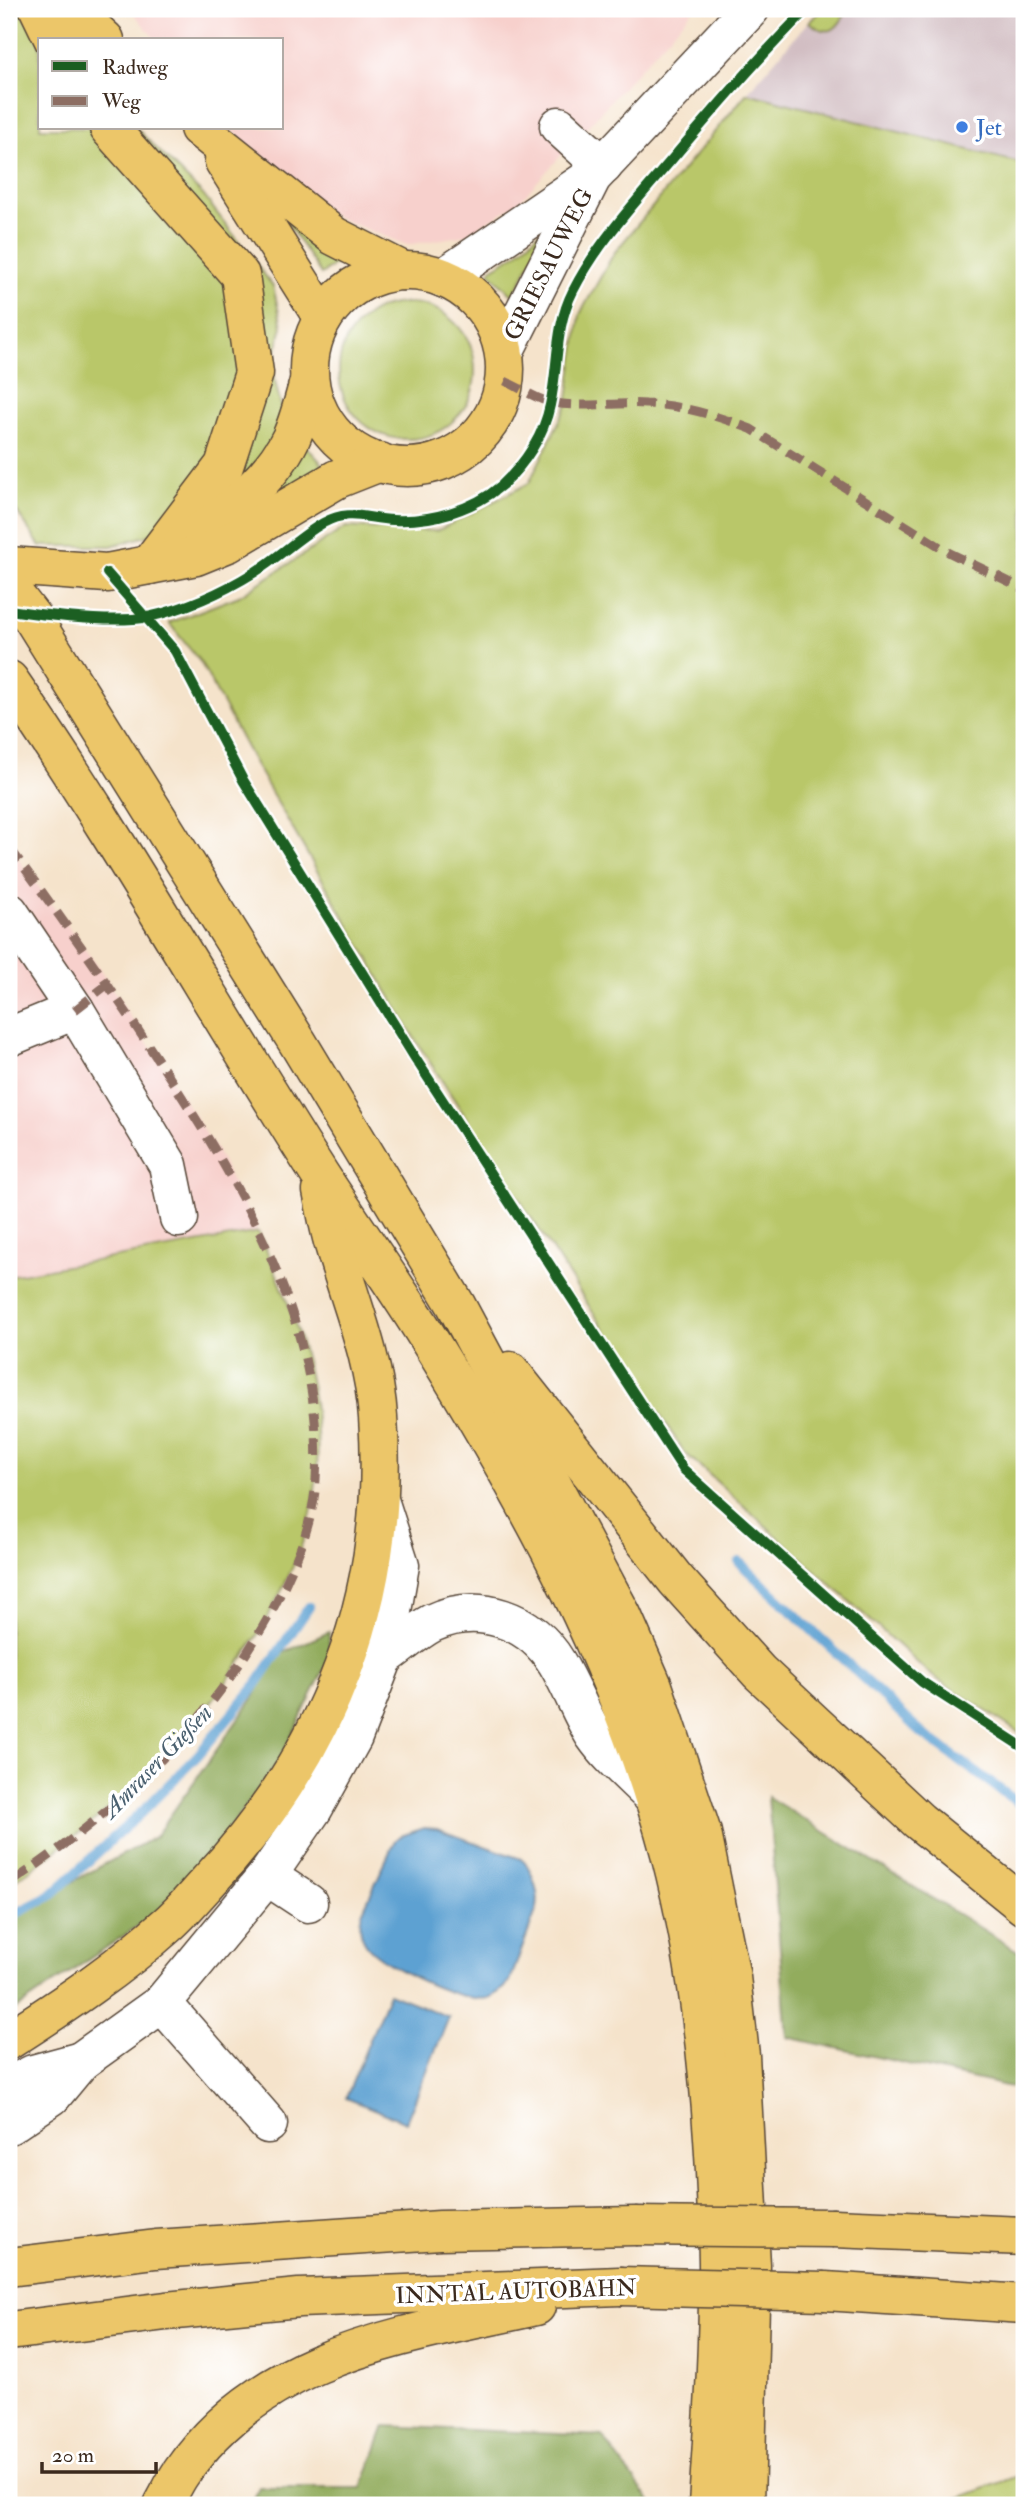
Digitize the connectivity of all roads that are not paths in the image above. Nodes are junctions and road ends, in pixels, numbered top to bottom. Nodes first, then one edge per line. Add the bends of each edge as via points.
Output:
1 (39, 9) edge
2 (71, 9) edge
3 (745, 12) edge
4 (53, 38) edge
5 (103, 38) edge
6 (559, 126) dead end
7 (110, 130) edge
8 (204, 132) edge
9 (598, 171) junction
10 (403, 271) junction
11 (443, 278) junction
12 (323, 318) junction
13 (504, 352) junction
14 (309, 382) junction
15 (380, 462) junction
16 (149, 565) junction
17 (9, 566) edge
18 (9, 587) edge
19 (9, 680) edge
20 (9, 912) edge
21 (75, 1010) junction
22 (9, 1037) edge
23 (318, 1172) junction
24 (179, 1218) dead end
25 (456, 1305) junction
26 (379, 1500) junction
27 (384, 1657) junction
28 (653, 1797) junction
29 (267, 1876) junction
30 (308, 1903) dead end
31 (1024, 1906) edge
32 (162, 2003) junction
33 (9, 2040) edge
34 (81, 2061) junction
35 (9, 2086) edge
36 (268, 2124) dead end
37 (9, 2125) edge
38 (1024, 2236) edge
39 (9, 2267) edge
40 (620, 2287) junction
41 (1024, 2304) edge
42 (9, 2331) edge
43 (163, 2505) edge
44 (708, 2505) edge
45 (745, 2505) edge

1 - 4 main road
2 - 5 main road
3 - 9 street, GRIESAUWEG
6 - 9 street
7 - 16 main road via 240,275 254,373 224,466
8 - 10 main road via 334,236
8 - 12 main road
9 - 11 street, GRIESAUWEG
9 - 13 street, GRIESAUWEG
10 - 11 main road, GRIESAUWEG
10 - 12 main road, GRIESAUWEG via 375,276 355,286
11 - 13 main road, GRIESAUWEG via 480,302 496,326
12 - 14 main road, GRIESAUWEG via 311,349
13 - 15 main road, GRIESAUWEG via 505,381 497,411 479,436 454,456 424,466
14 - 15 main road, GRIESAUWEG via 319,412 337,439 363,457
14 - 16 main road via 290,440 260,482 205,529
15 - 16 main road via 337,479 228,542 196,556
16 - 17 main road via 107,573
18 - 25 main road via 298,1043
19 - 23 main road via 150,897
20 - 21 street
21 - 22 street
21 - 24 street via 168,1165
23 - 26 main road via 334,1246 364,1334 372,1373 378,1416
23 - 28 main road via 431,1343 546,1540 615,1687
25 - 31 main road via 676,1580 759,1672 919,1821
25 - 45 main road via 622,1615 653,1686 702,1833 731,1977 747,2160 751,2265
26 - 27 street via 400,1565
26 - 33 main road via 370,1575 351,1650 322,1718 285,1786 232,1857 168,1924 83,1992
27 - 28 street via 431,1624 458,1615 492,1615 522,1627 555,1661 605,1749
27 - 29 street via 353,1737 313,1809
28 - 44 main road via 683,1915 707,2067 718,2265
29 - 30 street
29 - 32 street
32 - 34 street
32 - 36 street
34 - 35 street
34 - 37 street via 52,2096
38 - 39 main road, bridge via 635,2226 413,2231 156,2249
40 - 41 main road, INNTAL AUTOBAHN, bridge via 825,2291
40 - 42 main road, INNTAL AUTOBAHN via 299,2298
40 - 43 main road via 397,2336 300,2370 261,2393 217,2429 181,2473

